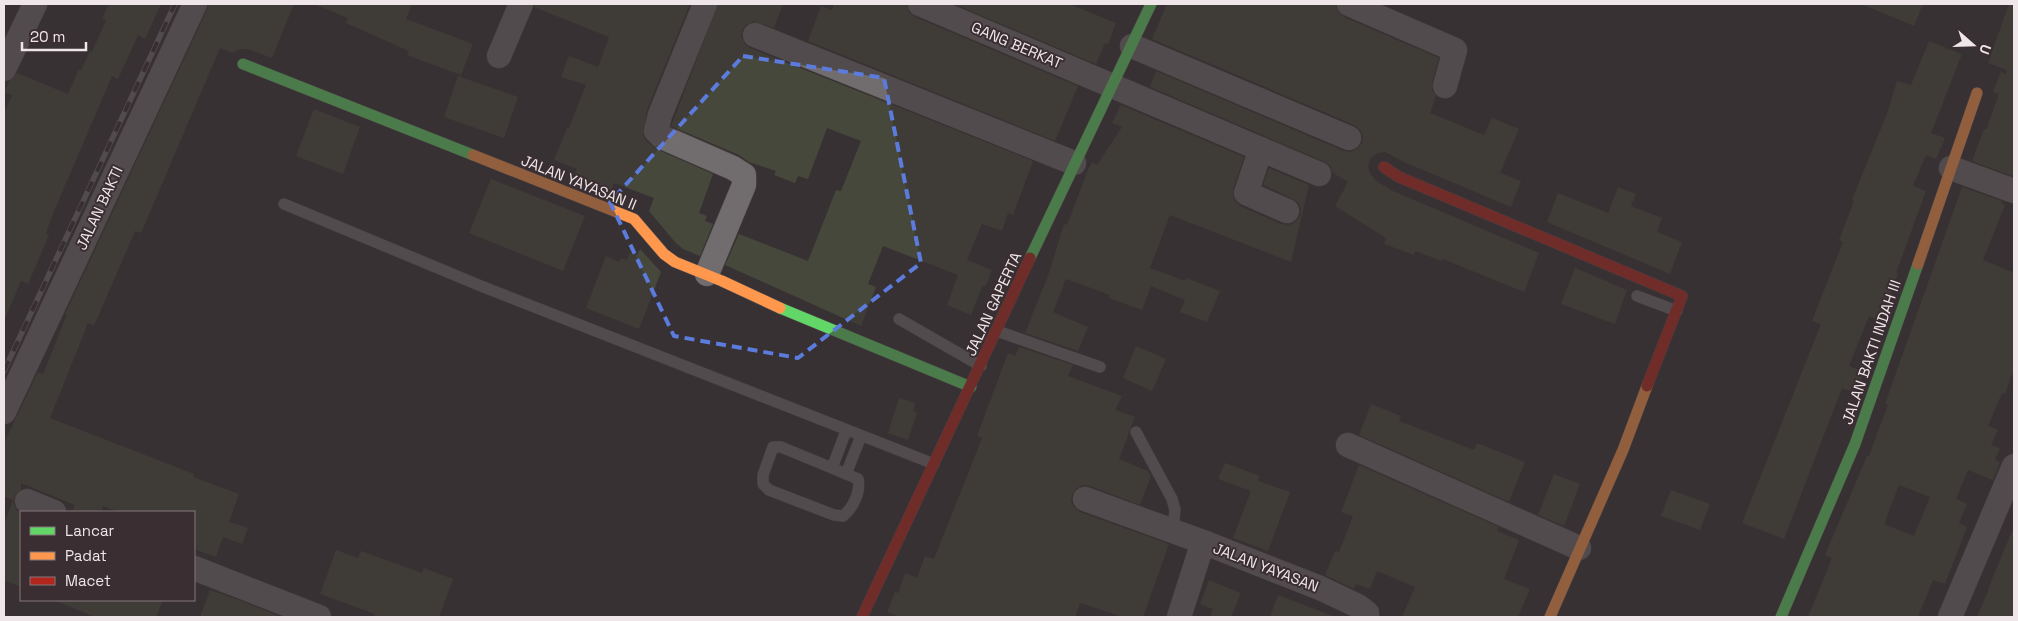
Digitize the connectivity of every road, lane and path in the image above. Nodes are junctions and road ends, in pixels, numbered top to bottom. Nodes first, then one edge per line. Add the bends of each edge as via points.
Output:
1 (35, 4) edge
2 (195, 4) edge
3 (520, 4) edge
4 (705, 4) edge
5 (920, 4) edge
6 (1152, 4) edge
7 (1349, 4) edge
8 (755, 35) dead end
9 (1132, 46) junction
10 (499, 56) dead end
11 (243, 64) dead end
12 (4, 69) edge
13 (1113, 86) junction
14 (1445, 86) dead end
15 (1977, 93) dead end
16 (1349, 138) dead end
17 (1260, 149) junction
18 (1074, 163) junction
19 (1384, 167) dead end
20 (1951, 168) junction
21 (1319, 174) dead end
22 (2014, 191) edge
23 (284, 204) dead end
24 (1287, 211) dead end
25 (707, 274) junction
26 (1637, 296) dead end
27 (1677, 311) junction
28 (899, 319) dead end
29 (997, 331) junction
30 (981, 366) junction
31 (1100, 367) dead end
32 (971, 387) junction
33 (4, 412) edge
34 (846, 431) junction
35 (1136, 432) dead end
36 (861, 436) junction
37 (1348, 445) dead end
38 (934, 464) junction
39 (2014, 466) edge
40 (832, 468) junction
41 (846, 474) junction
42 (1085, 499) dead end
43 (27, 501) dead end
44 (52, 511) edge
45 (1173, 530) junction
46 (1203, 542) junction
47 (1579, 548) junction
48 (195, 568) edge
49 (319, 617) edge
50 (862, 617) edge
51 (1179, 617) edge
52 (1367, 617) edge
53 (1550, 617) edge
54 (1781, 617) edge
55 (1950, 617) edge

1 - 12 street
2 - 33 street, JALAN BAKTI
3 - 10 street
4 - 25 street via 660,114 656,132 744,175 744,186
5 - 13 street, GANG BERKAT
6 - 9 street, JALAN GAPERTA
7 - 14 street via 1455,50
8 - 18 street
9 - 13 street, JALAN GAPERTA
9 - 16 street
11 - 25 street, JALAN YAYASAN II via 634,219 644,226 669,258
13 - 17 street, GANG BERKAT
13 - 18 street, JALAN GAPERTA
15 - 20 street, JALAN BAKTI INDAH III
17 - 21 street, GANG BERKAT
17 - 24 street via 1246,193
18 - 29 street, JALAN GAPERTA
19 - 27 street via 1408,181 1682,295
20 - 22 street
20 - 54 street, JALAN BAKTI INDAH III via 1855,444
23 - 34 lane
25 - 32 street, JALAN YAYASAN II via 837,334
26 - 27 lane
27 - 47 street via 1623,450
28 - 30 lane
29 - 30 street, JALAN GAPERTA
29 - 31 lane
30 - 32 street, JALAN GAPERTA
32 - 38 street, JALAN GAPERTA
34 - 36 lane
34 - 40 lane
35 - 45 lane via 1172,499
36 - 38 lane
36 - 41 lane
37 - 47 street
38 - 50 street, JALAN GAPERTA
39 - 55 street
40 - 41 lane
40 - 41 lane via 773,447 763,484 769,490 843,516 849,511 860,486 858,479
42 - 45 street
43 - 44 street
45 - 46 street
46 - 51 street, JALAN YAYASAN
46 - 52 street, JALAN YAYASAN via 1320,588 1358,606 1367,613
47 - 53 street
48 - 49 street

